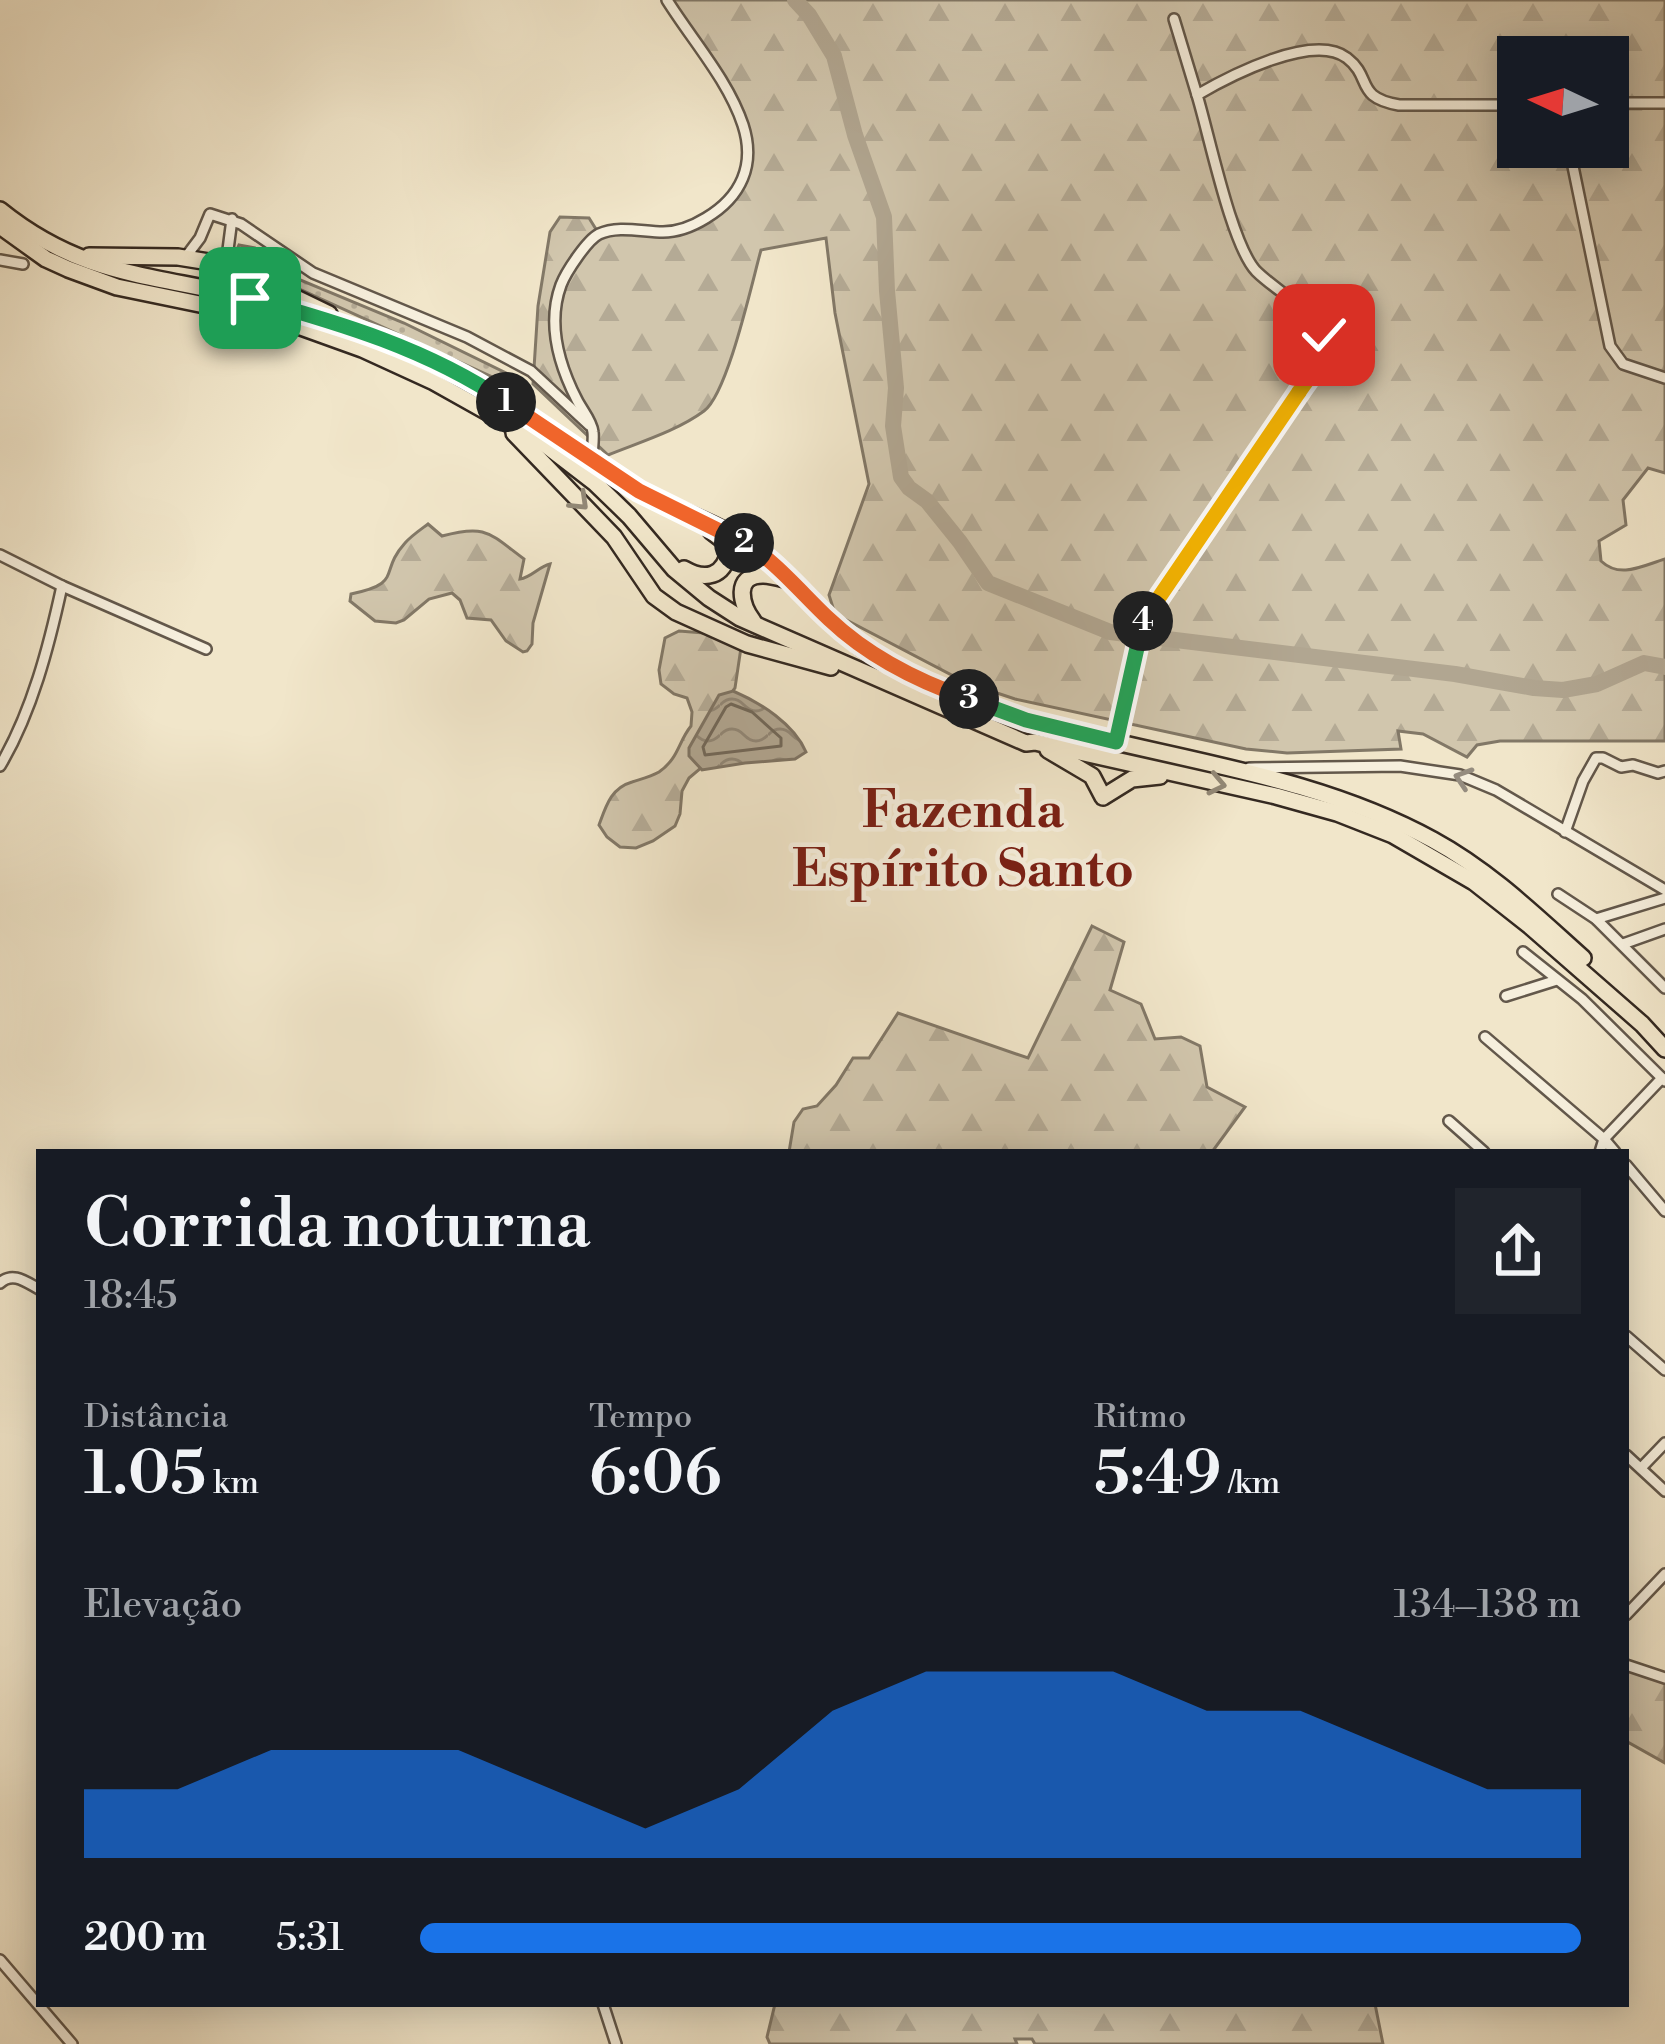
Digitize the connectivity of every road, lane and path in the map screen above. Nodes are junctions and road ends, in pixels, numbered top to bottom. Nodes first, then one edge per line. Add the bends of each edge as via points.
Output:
1 (667, 0) edge
2 (1174, 19) dead end
3 (1197, 94) junction
4 (1629, 103) edge
5 (1665, 103) edge
6 (1497, 105) edge
7 (1573, 168) edge
8 (0, 210) edge
9 (232, 219) junction
10 (0, 226) edge
11 (69, 254) junction
12 (185, 258) junction
13 (0, 260) edge
14 (22, 264) dead end
15 (226, 265) junction
16 (352, 328) junction
17 (1665, 377) edge
18 (498, 420) junction
19 (593, 428) junction
20 (592, 459) junction
21 (692, 516) junction
22 (649, 541) junction
23 (0, 555) edge
24 (787, 580) junction
25 (62, 586) junction
26 (758, 627) junction
27 (206, 650) dead end
28 (896, 686) junction
29 (1035, 742) junction
30 (1116, 742) junction
31 (0, 766) edge
32 (1238, 769) junction
33 (1665, 771) edge
34 (1176, 775) junction
35 (1565, 832) junction
36 (1652, 883) junction
37 (1558, 894) dead end
38 (1665, 894) edge
39 (1647, 903) junction
40 (1596, 919) junction
41 (1665, 929) edge
42 (1623, 944) junction
43 (1523, 952) dead end
44 (1557, 980) junction
45 (1665, 988) edge
46 (1506, 996) dead end
47 (1665, 1034) edge
48 (1485, 1037) dead end
49 (1665, 1049) edge
50 (1664, 1080) edge
51 (1449, 1121) dead end
52 (1604, 1139) junction
53 (1481, 1149) edge
54 (1601, 1149) edge
55 (1612, 1149) edge
56 (1629, 1168) edge
57 (1665, 1210) edge
58 (5, 1280) edge
59 (36, 1287) edge
60 (1629, 1339) edge
61 (1665, 1370) edge
62 (1665, 1443) edge
63 (1629, 1458) edge
64 (1641, 1468) junction
65 (1665, 1491) edge
66 (1665, 1574) edge
67 (1629, 1608) edge
68 (1629, 1666) edge
69 (1665, 1678) edge
70 (0, 1960) edge
71 (36, 2002) edge
72 (40, 2007) edge
73 (604, 2007) edge
74 (72, 2044) edge
75 (616, 2044) edge

1 - 19 street via 734,103 746,137 746,174 726,204 692,226 599,234 566,272 554,327 559,356
2 - 3 street
3 - 6 street via 1267,61 1330,52 1349,59 1382,102
3 - 30 street via 1238,241 1256,270 1315,322 1325,349 1144,621
4 - 5 street
7 - 17 street via 1610,346 1623,364
8 - 11 main road
9 - 12 street via 210,214
9 - 15 street
9 - 19 street via 314,273 531,371
10 - 18 main road via 46,259 117,286 262,315 362,349
11 - 12 main road
11 - 16 main road
12 - 15 main road
13 - 14 street
15 - 16 main road
16 - 20 main road via 469,377
18 - 22 main road via 595,483
18 -> 28 main road via 599,520 654,596 676,612 746,644
19 - 20 street
20 - 21 main road
21 - 22 main road via 730,551 717,574 688,573
21 - 24 main road via 754,548
22 - 26 main road via 709,598
23 - 25 street
24 - 26 main road via 763,574 740,590
24 - 30 main road via 858,645 919,679 1026,720
25 - 27 street
25 - 31 street via 50,643
26 - 28 main road
28 - 29 main road
29 - 34 main road
29 - 34 main road via 1092,776 1103,797 1132,779
30 - 32 main road
35 -> 32 street via 1496,790 1438,770
32 - 47 main road via 1373,812 1475,866
33 - 35 street via 1596,758
34 -> 49 main road via 1337,813 1426,853 1531,927
35 - 36 street
36 - 38 street
36 - 39 street
37 - 40 street
38 - 39 street
39 - 40 street
40 - 42 street
41 - 42 street
42 - 45 street
43 - 44 street
44 - 46 street
44 - 50 street
48 - 52 street
50 - 52 street
51 - 53 street
52 - 54 street
52 - 55 street
56 - 57 street
58 - 59 street
60 - 61 street
62 - 64 street
63 - 64 street
64 - 65 street
66 - 67 street
68 - 69 street
70 - 71 street
72 - 74 street
73 - 75 street

